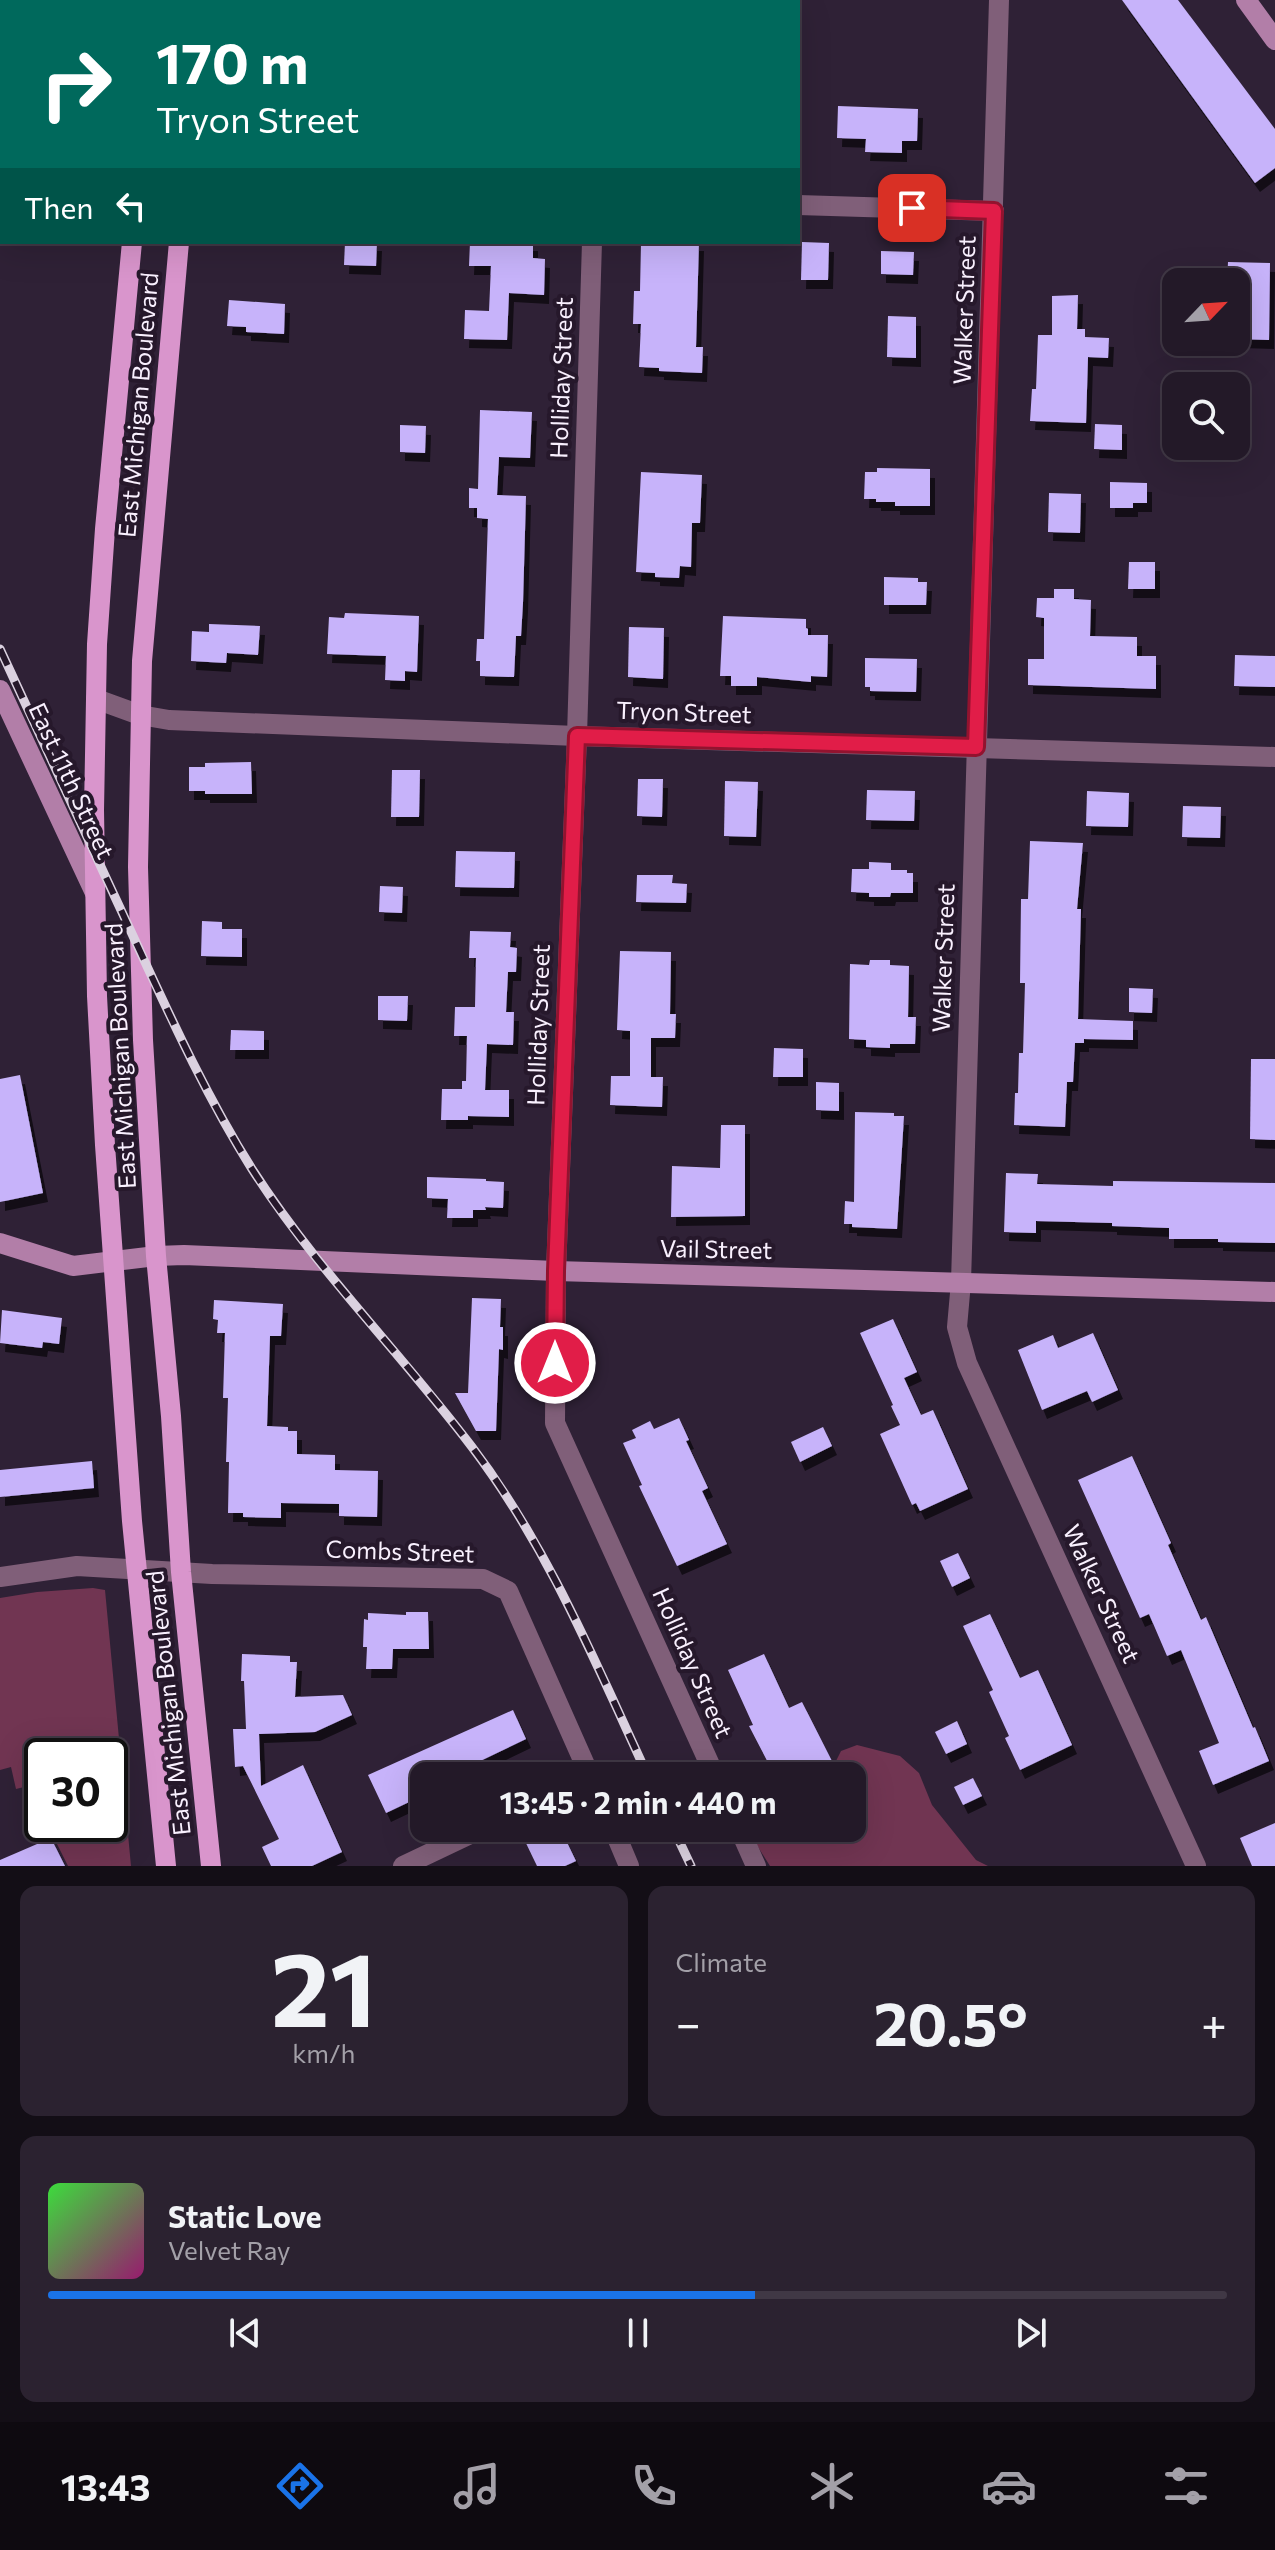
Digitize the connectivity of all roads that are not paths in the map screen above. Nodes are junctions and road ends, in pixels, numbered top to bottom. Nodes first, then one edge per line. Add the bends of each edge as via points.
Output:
1 (999, 0) edge
2 (1246, 0) edge
3 (1275, 40) edge
4 (800, 205) edge
5 (994, 211) junction
6 (132, 244) edge
7 (179, 244) edge
8 (592, 244) edge
9 (0, 690) edge
10 (96, 699) junction
11 (140, 715) junction
12 (577, 736) junction
13 (976, 747) junction
14 (1275, 757) edge
15 (96, 894) junction
16 (0, 1243) edge
17 (156, 1256) junction
18 (114, 1263) junction
19 (556, 1271) junction
20 (961, 1282) junction
21 (1275, 1292) edge
22 (136, 1569) junction
23 (181, 1572) junction
24 (0, 1577) edge
25 (584, 1762) edge
26 (709, 1762) edge
27 (454, 1842) edge
28 (619, 1842) edge
29 (745, 1842) edge
30 (166, 1866) edge
31 (211, 1866) edge
32 (403, 1866) edge
33 (629, 1866) edge
34 (756, 1866) edge
35 (1196, 1866) edge

1 - 5 street, Walker Street
2 - 3 street
4 - 5 street
5 - 13 street, Walker Street
6 - 10 main road, East Michigan Boulevard via 105,529
7 - 11 main road, East Michigan Boulevard
8 - 12 street, Holliday Street
9 - 15 street, East 11th Street
10 - 11 street, Tryon Street
10 - 15 main road, East Michigan Boulevard
11 - 12 street, Tryon Street
11 - 17 main road, East Michigan Boulevard via 143,1040
12 - 13 street, Tryon Street
12 - 19 street, Holliday Street
13 - 14 street, Tryon Street
13 - 20 street, Walker Street
15 - 18 main road, East Michigan Boulevard
16 - 18 street, Vail Street via 73,1266
17 - 18 street, Vail Street
17 - 19 street, Vail Street
17 - 23 main road, East Michigan Boulevard
18 - 22 main road, East Michigan Boulevard
19 - 20 street, Vail Street
19 - 26 street, Holliday Street via 555,1423
20 - 21 street, Vail Street
20 - 35 street, Walker Street via 957,1327 967,1363
22 - 23 street, Combs Street
22 - 24 street, Combs Street via 77,1566
22 - 30 main road, East Michigan Boulevard
23 - 25 street, Combs Street via 483,1579 508,1591
23 - 31 main road, East Michigan Boulevard
27 - 32 street
28 - 33 street
29 - 34 street

